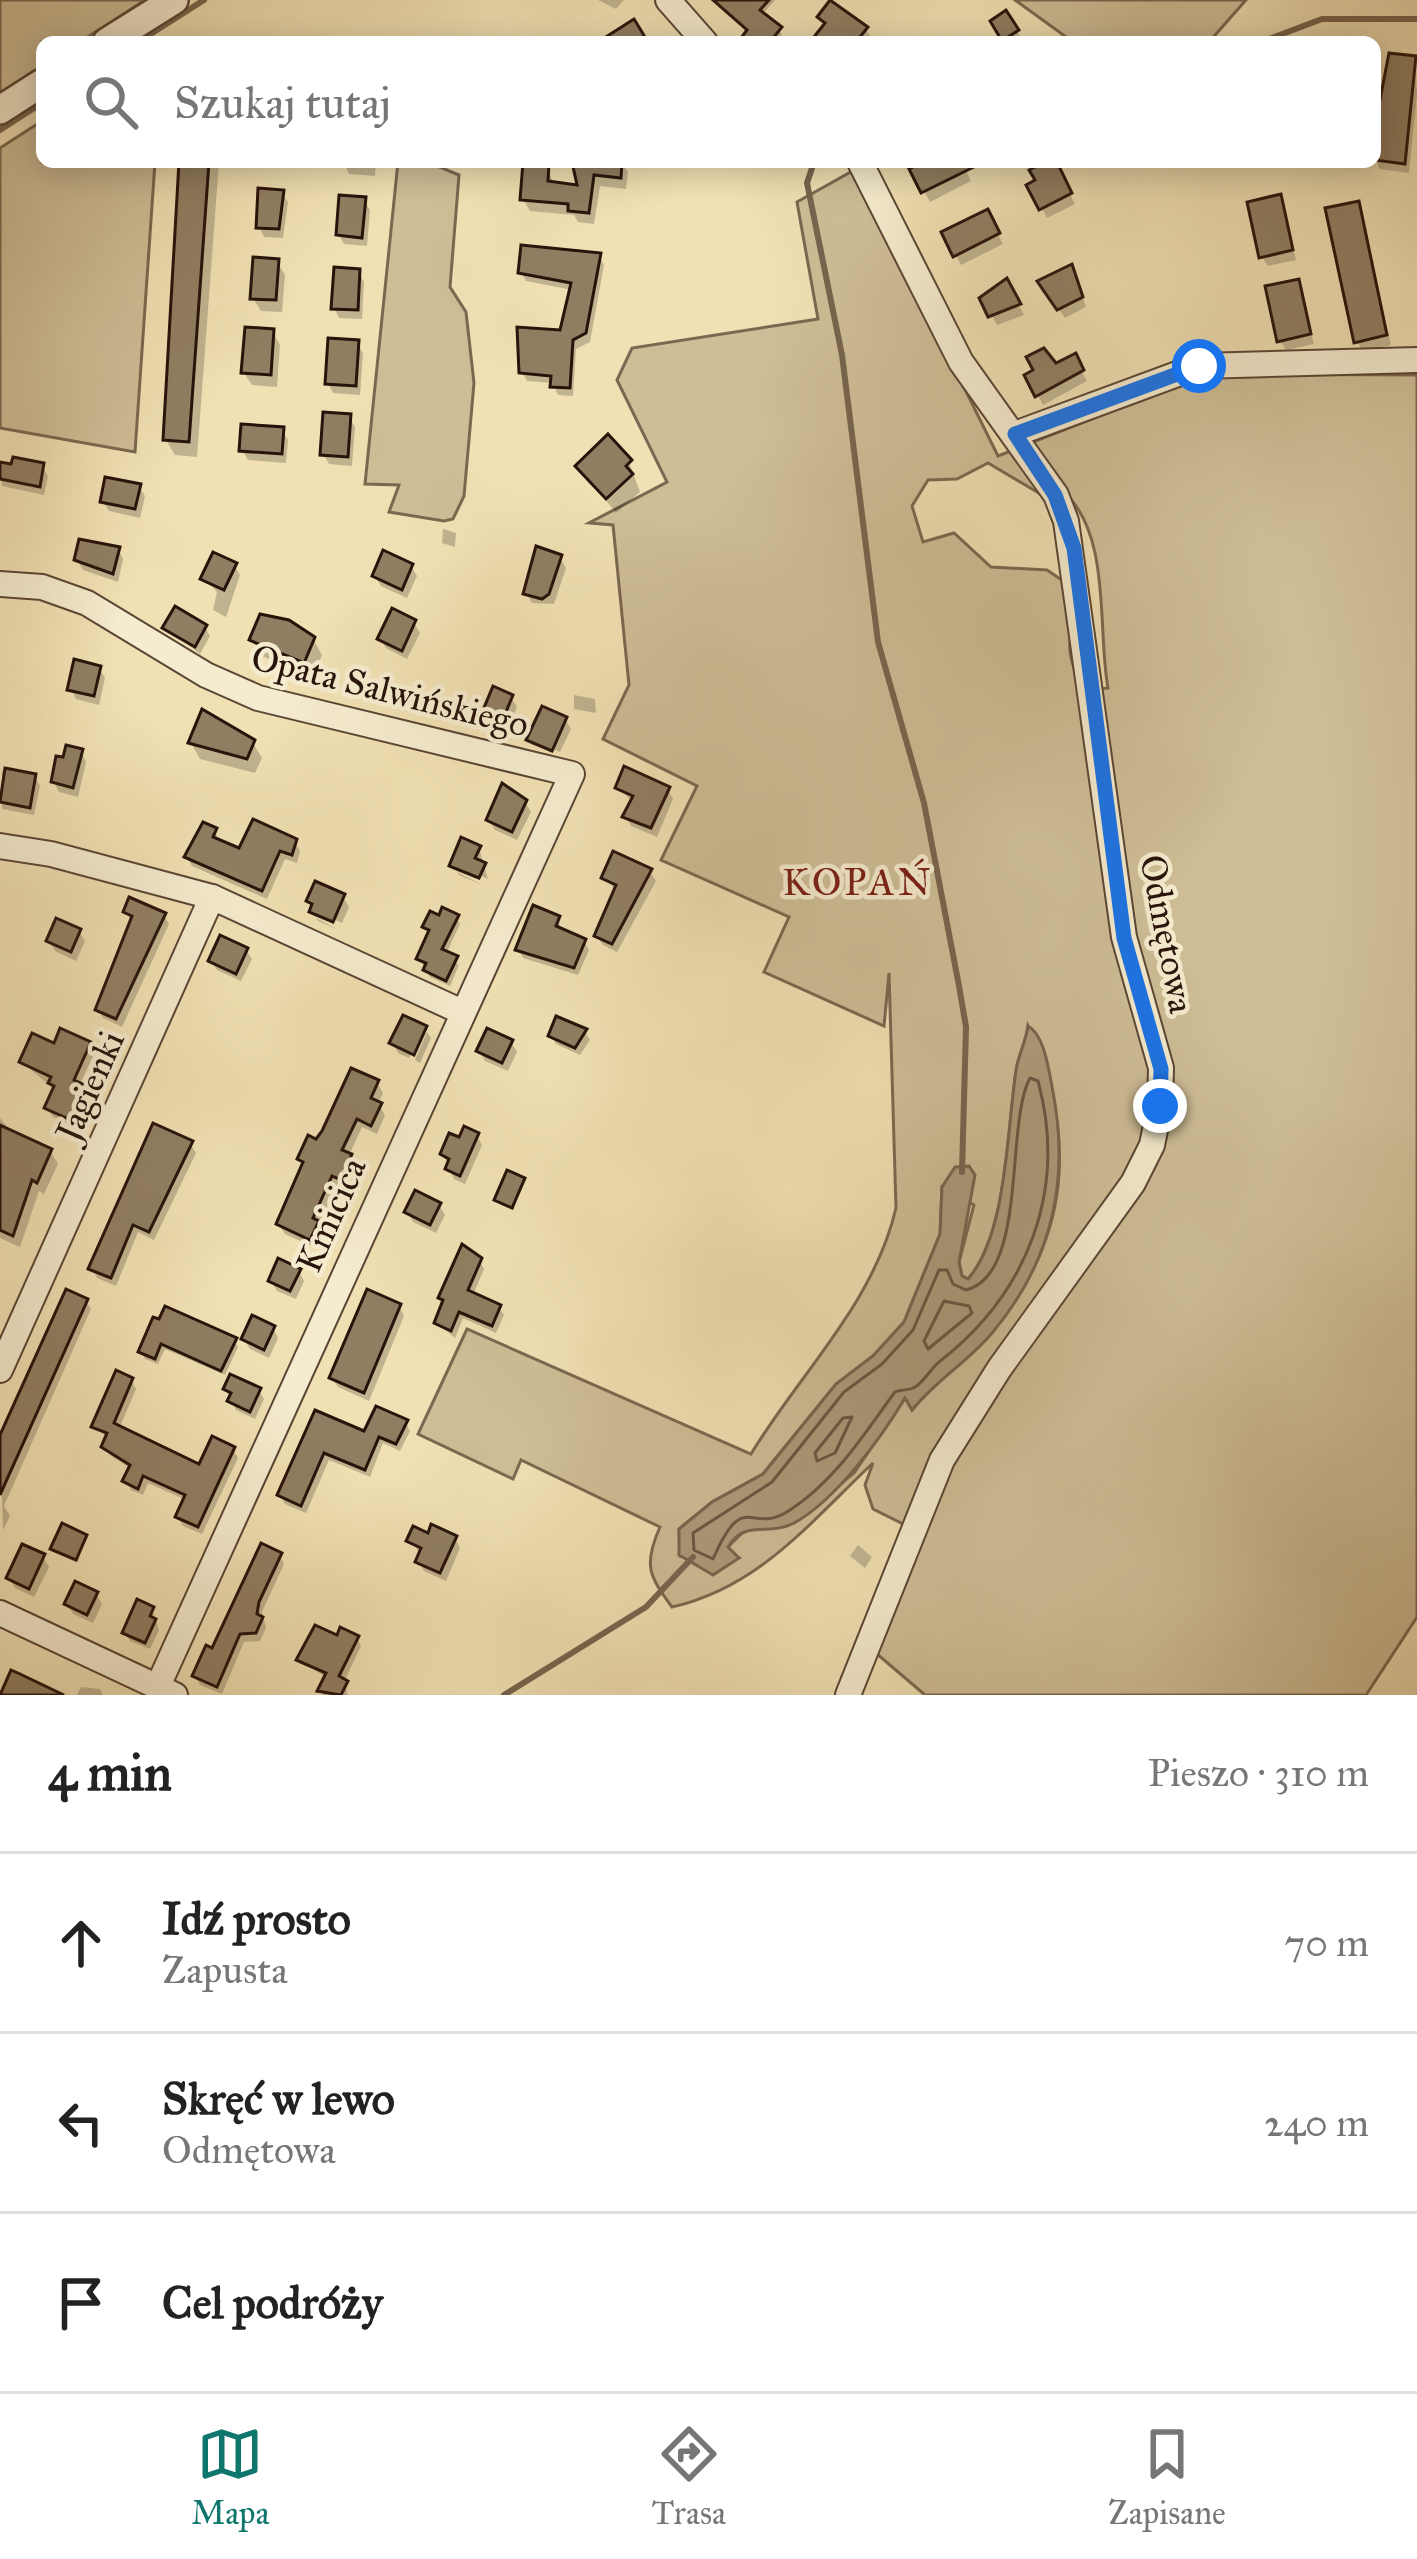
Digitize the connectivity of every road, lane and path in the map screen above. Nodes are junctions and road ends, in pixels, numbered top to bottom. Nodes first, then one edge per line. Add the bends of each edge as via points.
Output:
1 (174, 0) edge
2 (668, 0) edge
3 (117, 36) edge
4 (700, 36) edge
5 (36, 87) edge
6 (0, 110) edge
7 (863, 168) edge
8 (1417, 360) edge
9 (1015, 434) junction
10 (0, 584) edge
11 (572, 774) joint
12 (0, 846) edge
13 (212, 897) junction
14 (462, 1012) junction
15 (0, 1370) edge
16 (0, 1613) edge
17 (166, 1691) edge
18 (848, 1695) edge

1 - 3 street
2 - 4 street
5 - 6 street
7 - 9 street, Odmętowa via 961,362
8 - 9 street via 1199,366
9 - 18 street, Odmętowa via 1055,495 1074,548 1124,938 1161,1069 1160,1106 1133,1183 942,1460
10 - 11 street, Opata Salwińskiego via 42,587 87,603 258,698
11 - 14 street, Kmicica
12 - 13 street
13 - 14 street
13 - 15 street, Jagienki
14 - 17 street, Kmicica
16 - 17 street

